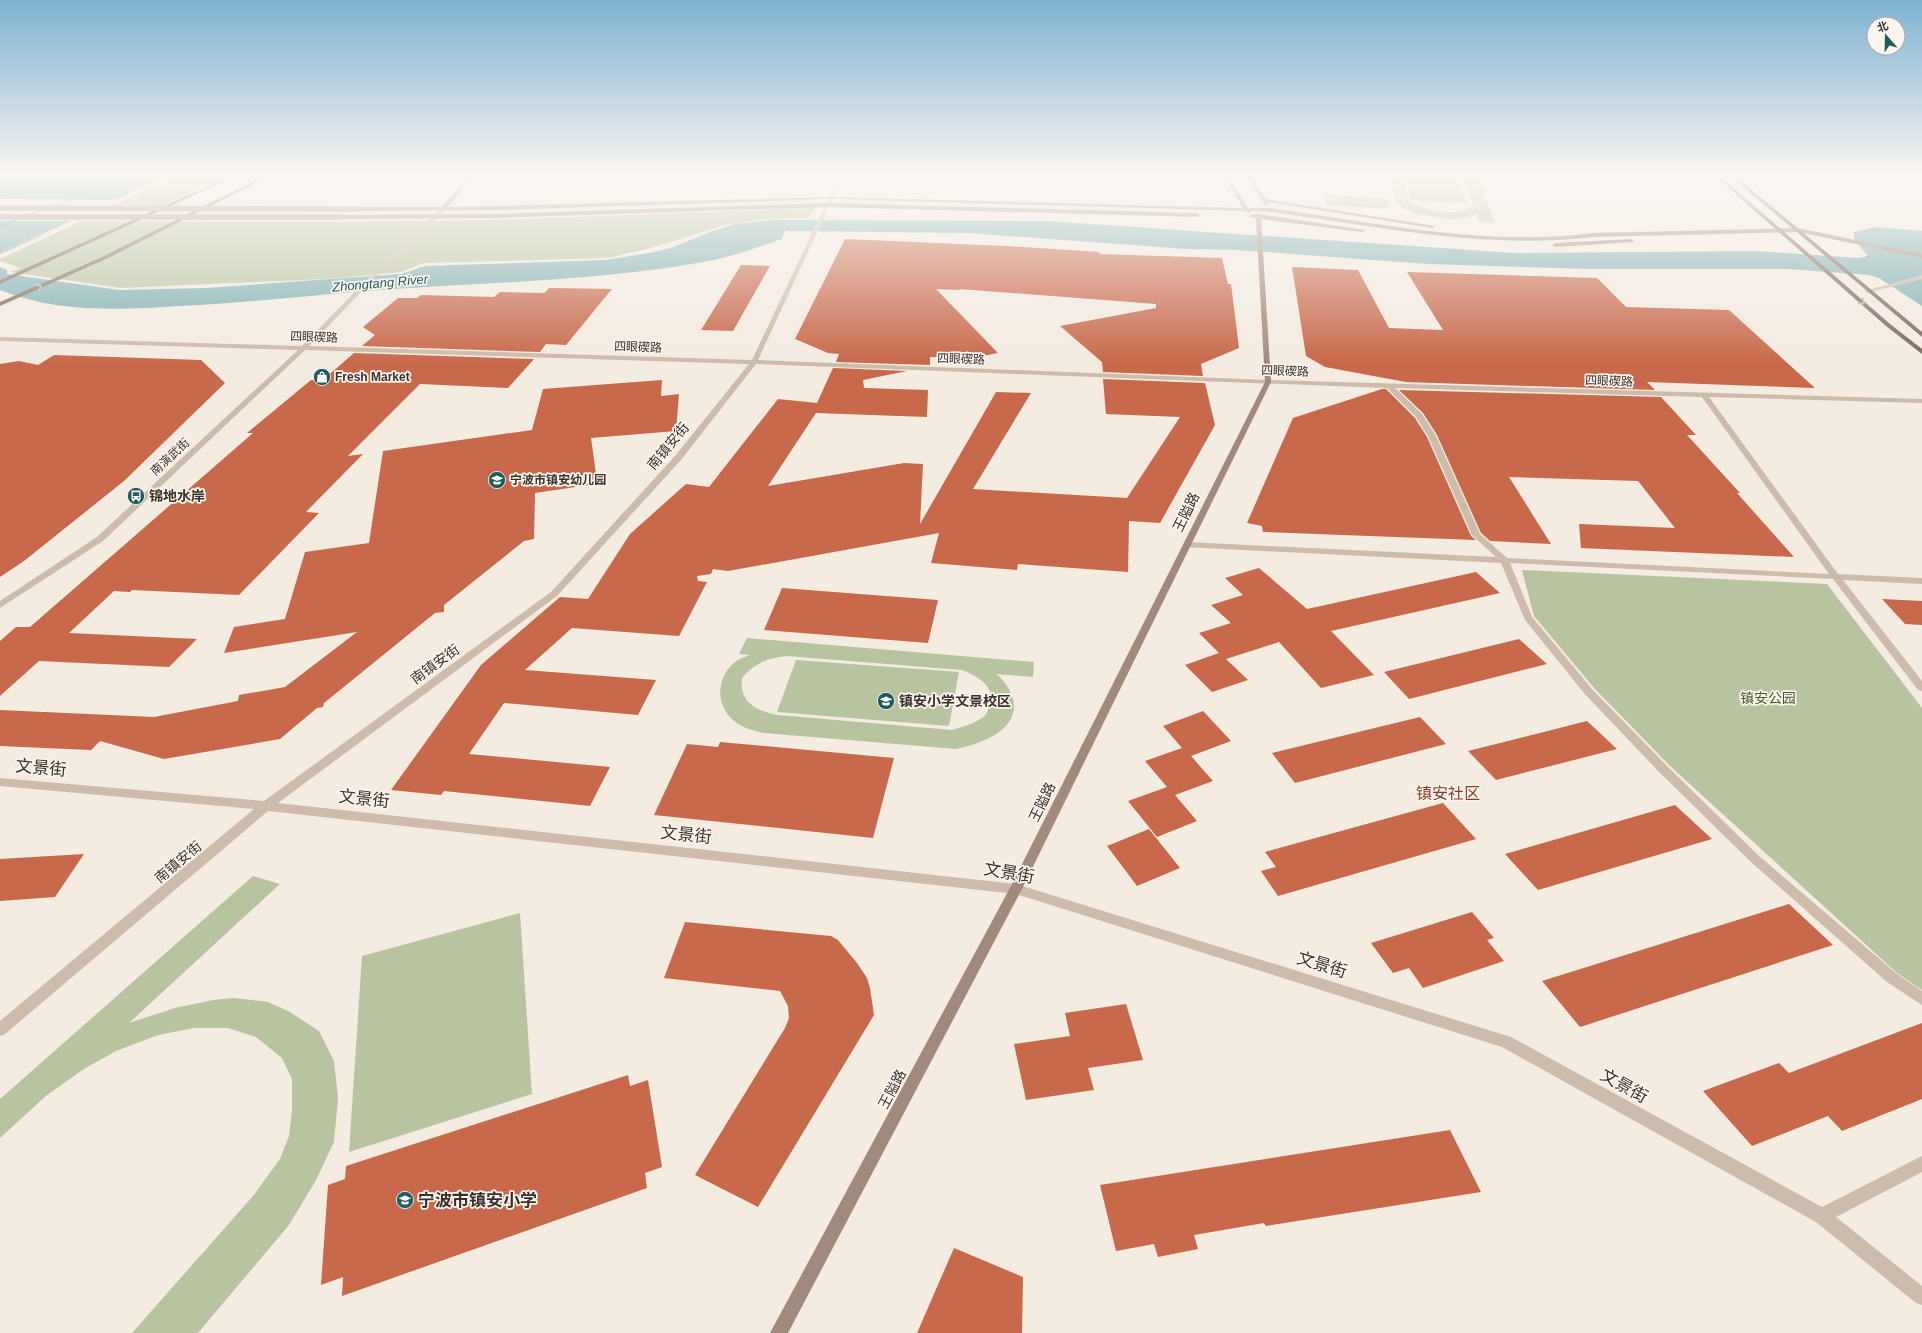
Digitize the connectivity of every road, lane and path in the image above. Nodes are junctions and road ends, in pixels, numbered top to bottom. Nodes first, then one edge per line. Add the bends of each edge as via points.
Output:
1 (99, 238) edge
2 (144, 238) edge
3 (412, 238) edge
4 (812, 238) edge
5 (1259, 238) edge
6 (1434, 238) edge
7 (1509, 238) edge
8 (1562, 238) edge
9 (1788, 238) edge
10 (1808, 238) edge
11 (1836, 238) edge
12 (1636, 241) dead end
13 (1525, 245) dead end
14 (1546, 246) dead end
15 (1922, 256) edge
16 (1922, 277) edge
17 (0, 282) edge
18 (1868, 291) junction
19 (0, 304) edge
20 (1922, 335) edge
21 (0, 339) edge
22 (304, 348) junction
23 (1922, 352) edge
24 (754, 362) junction
25 (1268, 382) junction
26 (1388, 385) junction
27 (1704, 395) junction
28 (1922, 401) edge
29 (1186, 545) junction
30 (1504, 560) junction
31 (1835, 576) junction
32 (1922, 582) edge
33 (0, 604) edge
34 (1922, 688) edge
35 (0, 782) edge
36 (266, 806) junction
37 (1016, 889) junction
38 (1922, 1000) edge
39 (0, 1030) edge
40 (1922, 1164) edge
41 (1822, 1216) junction
42 (1922, 1296) edge
43 (779, 1333) edge

1 - 17 main road
19 -> 2 main road
3 - 22 street, 南演武街
4 - 24 street, 南镇安街
5 - 25 main road
6 - 13 main road
7 - 8 main road
9 -> 23 main road
10 - 18 main road
11 - 15 main road
12 - 14 main road
16 - 18 street
18 - 20 main road
21 - 22 street, 四眼碶路
22 - 24 street, 四眼碶路
22 - 33 street, 南演武街 via 100,539
24 - 25 street, 四眼碶路
24 - 36 street, 南镇安街 via 678,458 554,594
25 - 26 street, 四眼碶路
25 - 29 main road, 王隘路
26 - 27 street, 四眼碶路
26 - 30 street via 1419,416 1432,436 1476,535
27 - 28 street, 四眼碶路
27 - 31 street
29 - 30 street
29 - 37 main road, 王隘路
30 - 31 street
30 - 38 street via 1528,618 1588,691 1755,859 1892,978
31 - 32 street
31 - 34 street
35 - 36 street, 文景街
36 - 37 street, 文景街
36 - 39 street, 南镇安街
37 - 41 street, 文景街 via 1506,1042
37 - 43 main road, 王隘路
40 - 41 street
41 - 42 street, 文景街

